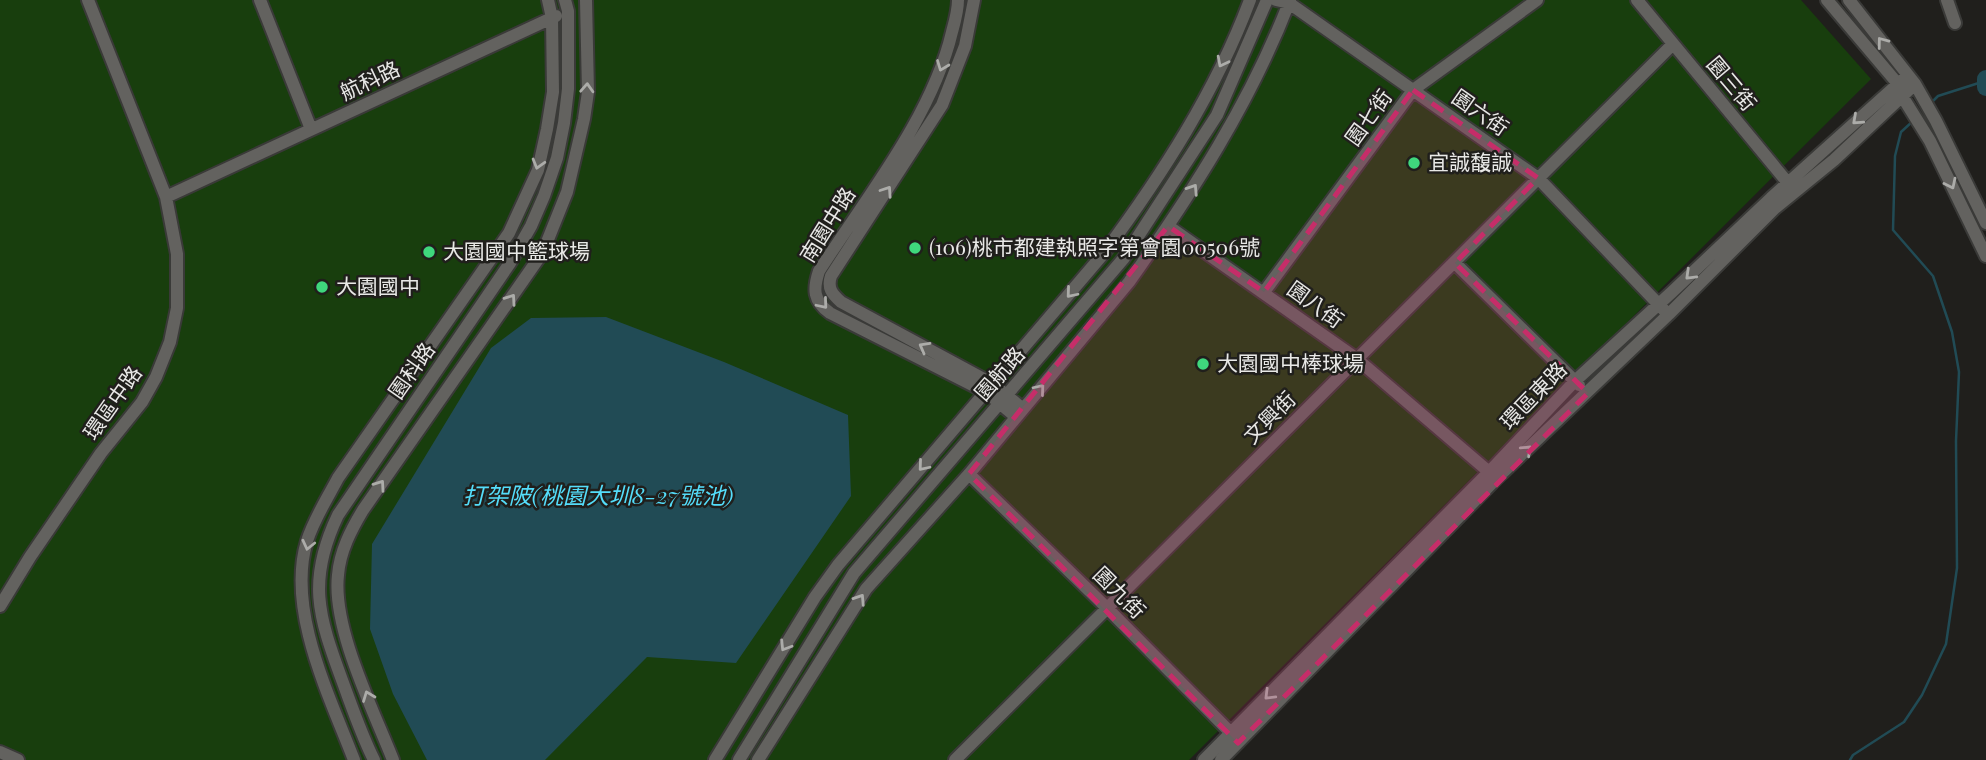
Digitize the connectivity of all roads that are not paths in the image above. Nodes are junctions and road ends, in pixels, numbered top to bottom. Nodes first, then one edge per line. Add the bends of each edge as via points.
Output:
1 (88, 0) edge
2 (260, 0) edge
3 (548, 0) edge
4 (958, 0) edge
5 (974, 0) edge
6 (1250, 0) edge
7 (1267, 0) edge
8 (1537, 0) edge
9 (1637, 0) edge
10 (1827, 0) edge
11 (1849, 0) edge
12 (1947, 0) edge
13 (588, 1) edge
14 (1285, 1) edge
15 (566, 5) edge
16 (552, 18) junction
17 (1955, 23) dead end
18 (1673, 44) junction
19 (1906, 85) junction
20 (1413, 90) junction
21 (312, 129) junction
22 (1538, 178) junction
23 (1792, 188) junction
24 (166, 197) junction
25 (1986, 223) edge
26 (1168, 226) junction
27 (1986, 256) edge
28 (1455, 263) junction
29 (1264, 292) junction
30 (1657, 305) junction
31 (1669, 314) junction
32 (1357, 359) junction
33 (1574, 380) junction
34 (989, 388) junction
35 (1588, 393) junction
36 (1004, 399) junction
37 (1020, 413) junction
38 (969, 474) junction
39 (1493, 476) junction
40 (0, 606) edge
41 (1108, 609) junction
42 (1235, 738) junction
43 (0, 752) edge
44 (18, 760) edge
45 (355, 760) edge
46 (374, 760) edge
47 (393, 760) edge
48 (715, 760) edge
49 (739, 760) edge
50 (758, 760) edge
51 (955, 760) edge
52 (1204, 760) edge
53 (1221, 760) edge

1 - 24 street, 環區中路
2 - 21 street
3 - 16 street
4 -> 34 street, 南園中路 via 949,47 931,93 814,285 815,296 830,313
34 -> 5 street, 南園中路 via 841,302 828,283 942,105 965,46
6 -> 34 street via 1207,93 1156,181 1104,253
7 - 36 street, 園航路 via 1217,115 1168,192 1124,258
8 - 20 street, 園七街
9 - 18 street, 園三街
10 - 19 street
19 -> 11 street
12 - 17 street
13 - 15 street, 航科路
47 -> 13 street via 342,629 338,589 342,554 363,510 543,252 567,192 584,119
14 - 20 street, 園六街
26 -> 14 street via 1222,144 1264,61
15 - 16 street, 航科路
15 - 46 street, 園科路 via 564,123 540,206 510,263 338,515 325,541 318,607
16 - 21 street, 航科路
16 -> 45 street via 553,92 538,170 526,200 509,233 338,478 306,544 303,591 308,631
18 - 22 street, 文興街
18 - 23 street, 園三街
19 - 23 street, 環區東路
19 - 25 street via 1927,107
19 -> 27 street via 1916,118
20 - 22 street, 園六街
20 - 29 street, 園七街
21 - 24 street, 航科路
22 - 28 street, 文興街
22 - 30 street, 園六街
23 -> 30 street, 環區東路
23 - 31 street, 環區東路
24 - 40 street, 環區中路 via 177,254 177,308 156,377
26 - 29 street, 園八街
37 -> 26 street via 1129,282
28 - 32 street, 文興街
28 - 33 street
29 - 32 street, 園八街
30 - 31 street, 園六街
30 - 33 street, 環區東路
31 - 35 street, 環區東路
32 - 39 street, 園八街
32 - 41 street, 文興街
33 - 35 street
33 - 39 street, 環區東路
34 - 36 street, 南園中路
34 -> 48 street via 838,565
39 -> 35 street, 環區東路
36 - 37 street, 南園中路
36 - 49 street, 園航路 via 854,573
37 - 38 street
38 - 41 street, 園九街
50 -> 38 street via 866,589
39 - 42 street, 環區東路
41 - 42 street, 園九街
41 - 51 street, 文興街
42 - 52 street, 環區東路
42 - 53 street, 環區東路
43 - 44 street

